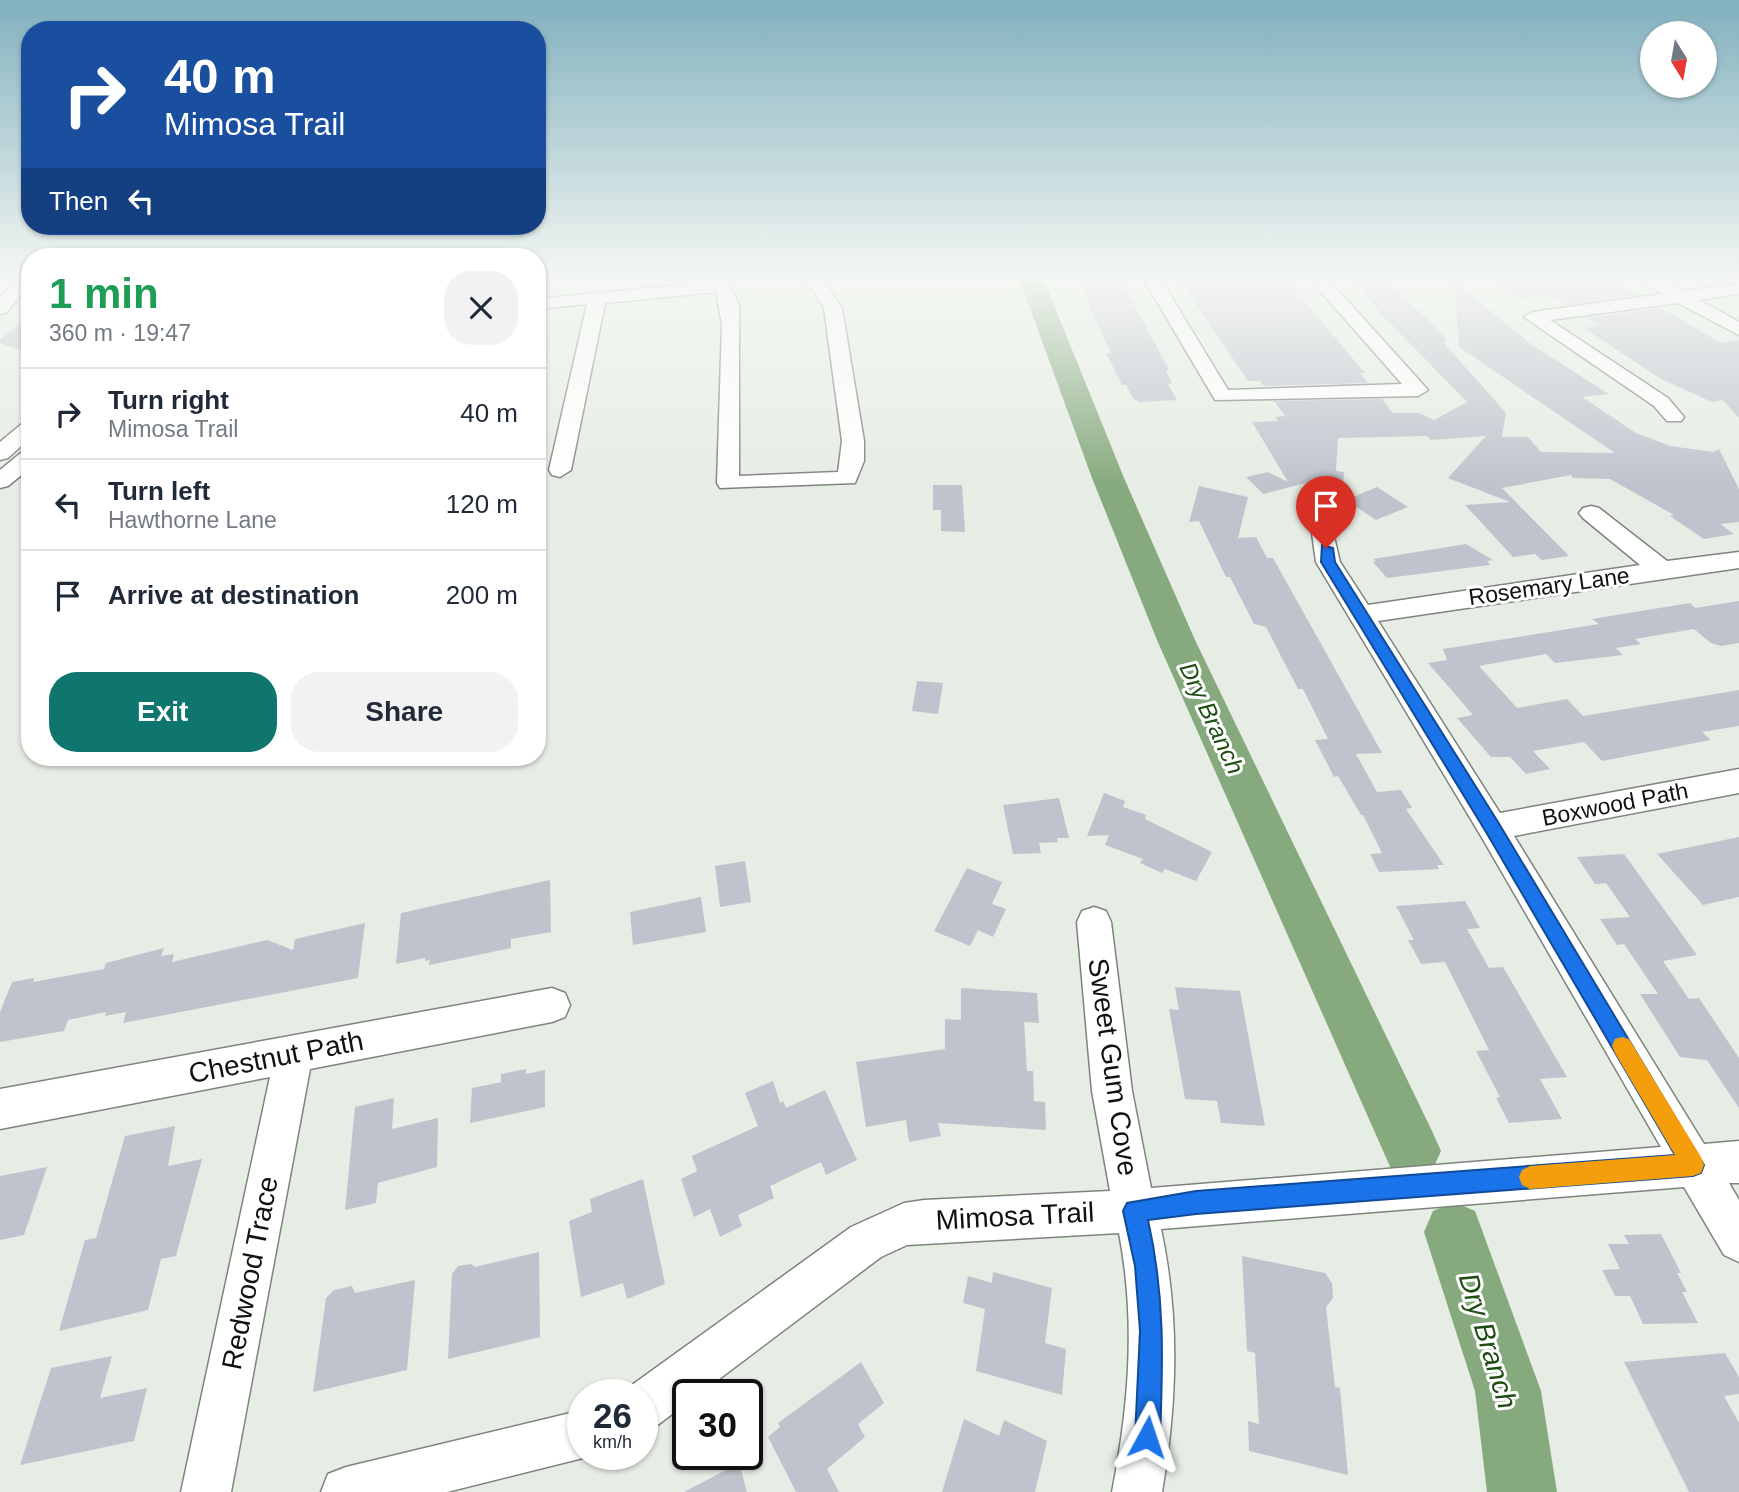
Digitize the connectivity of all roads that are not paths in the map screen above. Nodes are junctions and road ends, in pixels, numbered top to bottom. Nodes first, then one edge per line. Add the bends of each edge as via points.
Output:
1 (586, 348) edge
2 (731, 348) edge
3 (839, 348) edge
4 (1193, 348) edge
5 (1380, 348) edge
6 (1580, 348) edge
7 (1674, 417) dead end
8 (21, 435) edge
9 (0, 453) edge
10 (21, 464) edge
11 (560, 470) dead end
12 (0, 481) edge
13 (1591, 513) dead end
14 (1325, 533) dead end
15 (1739, 560) edge
16 (1662, 570) junction
17 (1360, 615) junction
18 (1739, 781) edge
19 (1492, 827) junction
20 (1094, 922) dead end
21 (552, 1005) dead end
22 (294, 1053) junction
23 (0, 1109) edge
24 (1739, 1161) edge
25 (1693, 1165) junction
26 (1135, 1211) junction
27 (1739, 1240) edge
28 (658, 1395) edge
29 (567, 1438) edge
30 (206, 1492) edge
31 (346, 1492) edge
32 (1137, 1492) edge

1 - 11 street
2 - 3 street via 728,483 847,478 853,442
4 - 5 street via 1222,396 1418,390
6 - 7 street via 1661,401
8 - 9 street
10 - 12 street
13 - 16 street
14 - 17 street via 1328,562
15 - 16 street, Rosemary Lane
16 - 17 street, Rosemary Lane
17 - 19 street
18 - 19 street, Boxwood Path
19 - 25 street
20 - 26 street, Sweet Gum Cove via 1112,1092
21 - 22 street, Chestnut Path
22 - 23 street, Chestnut Path
22 - 30 street, Redwood Trace
24 - 25 street, Mimosa Trail
25 - 26 street, Mimosa Trail
25 - 27 street
26 - 28 street, Mimosa Trail via 904,1224 866,1242
26 - 32 street, Sweet Gum Cove via 1147,1266 1152,1331 1147,1437
29 - 31 street

